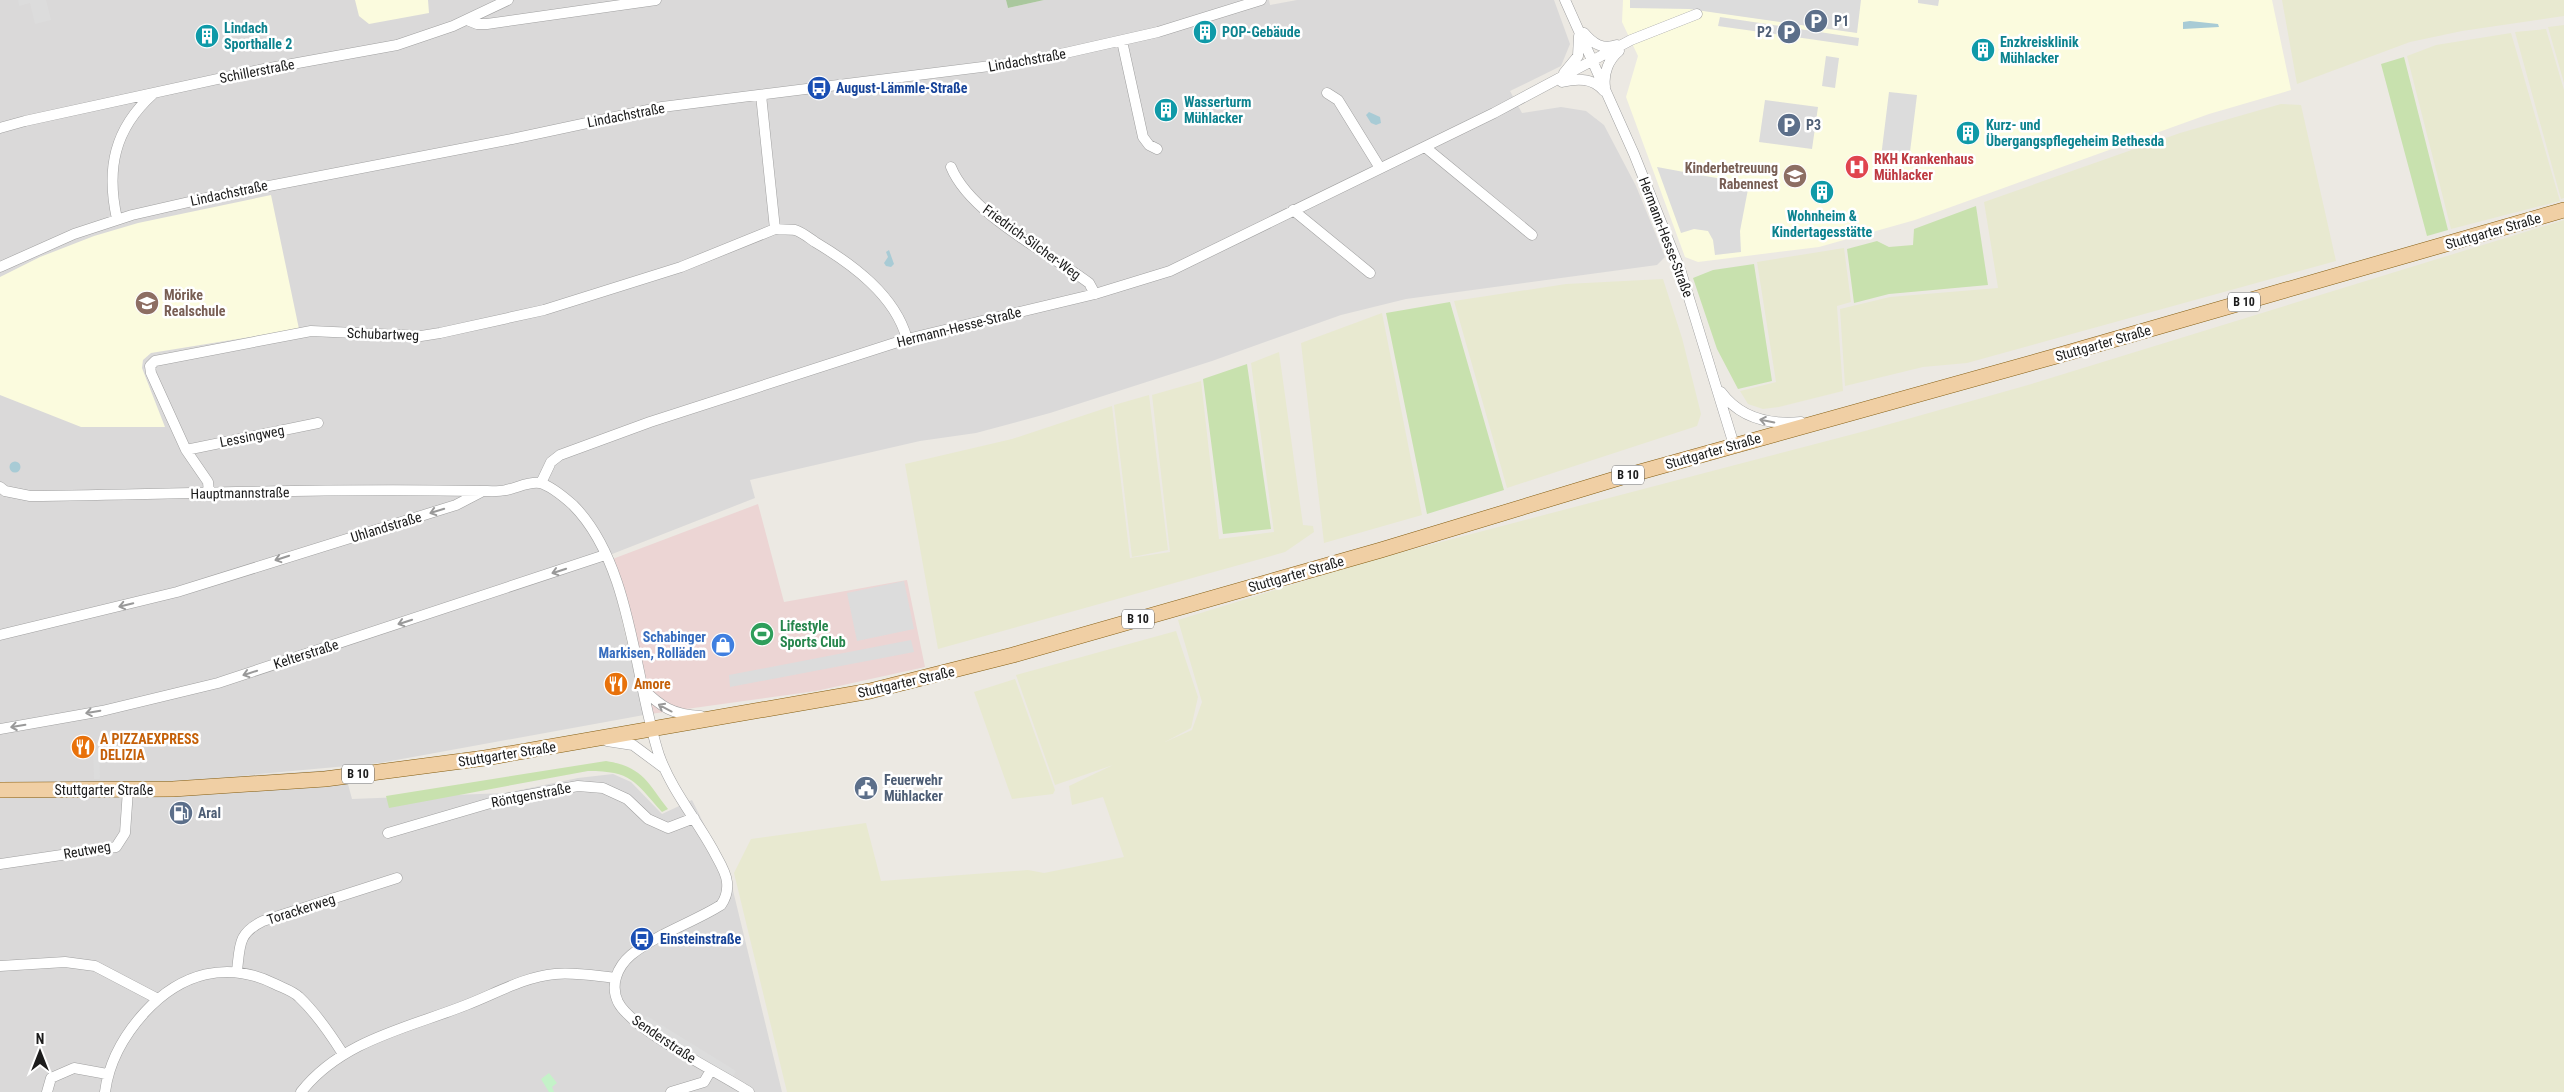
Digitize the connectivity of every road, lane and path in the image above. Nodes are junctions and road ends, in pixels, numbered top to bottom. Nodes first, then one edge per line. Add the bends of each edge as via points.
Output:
1 (508, 0) edge
2 (656, 0) edge
3 (1261, 0) edge
4 (1565, 0) edge
5 (1697, 14) dead end
6 (467, 20) junction
7 (1576, 22) junction
8 (1631, 40) junction
9 (1122, 41) junction
10 (1593, 62) junction
11 (1547, 86) junction
12 (154, 93) junction
13 (1327, 93) dead end
14 (1606, 94) junction
15 (761, 95) junction
16 (0, 128) edge
17 (1425, 147) junction
18 (1157, 148) dead end
19 (951, 167) dead end
20 (1380, 168) junction
21 (1293, 210) junction
22 (2564, 210) edge
23 (117, 219) junction
24 (775, 229) junction
25 (1532, 235) dead end
26 (0, 267) edge
27 (1370, 273) dead end
28 (1096, 294) junction
29 (907, 339) junction
30 (1716, 385) junction
31 (1833, 418) junction
32 (318, 423) dead end
33 (1734, 445) junction
34 (186, 450) junction
35 (541, 483) junction
36 (0, 487) edge
37 (482, 491) junction
38 (209, 493) junction
39 (605, 555) junction
40 (0, 634) edge
41 (642, 688) junction
42 (730, 716) junction
43 (0, 729) edge
44 (651, 730) junction
45 (587, 741) junction
46 (665, 768) junction
47 (0, 790) edge
48 (128, 790) junction
49 (694, 818) junction
50 (388, 833) dead end
51 (0, 864) edge
52 (397, 878) dead end
53 (0, 966) edge
54 (237, 971) junction
55 (616, 978) junction
56 (158, 998) junction
57 (343, 1054) junction
58 (711, 1070) junction
59 (107, 1074) junction
60 (47, 1092) edge
61 (106, 1092) edge
62 (301, 1092) edge
63 (671, 1092) edge
64 (749, 1092) edge

1 - 6 street, Schillerstraße
2 - 6 street via 487,24
3 - 9 street, Lindachstraße
4 - 7 street
5 - 8 street, Hermann-Hesse-Straße
6 - 12 street, Schillerstraße via 397,45
7 - 8 street via 1592,42 1601,47
7 - 10 street
7 - 11 street via 1578,56
8 - 10 street, Hermann-Hesse-Straße
8 - 14 street, Hermann-Hesse-Straße via 1609,64 1605,74
9 - 15 street, Lindachstraße via 1008,64
9 - 18 street via 1143,137 1149,145
10 - 11 street, Hermann-Hesse-Straße
10 - 14 street, Hermann-Hesse-Straße
11 - 14 street, Hermann-Hesse-Straße via 1585,80 1600,86
11 - 17 street, Hermann-Hesse-Straße
12 - 16 street, Schillerstraße
12 - 23 street via 120,136 113,162 112,191
13 - 20 street via 1338,100
14 - 30 street, Hermann-Hesse-Straße via 1634,154 1681,272
15 - 23 street, Lindachstraße via 662,106
15 - 24 street
17 - 20 street, Hermann-Hesse-Straße
17 - 25 street
19 - 28 street, Friedrich-Silcher-Weg via 961,186 977,203 1089,283
20 - 21 street, Hermann-Hesse-Straße
21 - 27 street
21 - 28 street, Hermann-Hesse-Straße via 1170,271
22 - 31 main road, Stuttgarter Straße / B 10
23 - 26 street, Lindachstraße
24 - 29 street via 796,230 862,275 882,294 902,322
24 - 34 street, Schubartweg via 680,267 544,310 440,333 421,336 311,331 155,361 150,366 151,373
28 - 29 street, Hermann-Hesse-Straße
29 - 35 street, Hermann-Hesse-Straße via 650,422 560,455 551,462
31 -> 30 street, Hermann-Hesse-Straße via 1789,423 1754,418 1731,405
30 - 33 street, Hermann-Hesse-Straße
31 - 33 main road, Stuttgarter Straße / B 10
32 - 34 street, Lessingweg
33 - 42 main road, Stuttgarter Straße / B 10 via 978,665 870,691
34 - 38 street, Schubartweg via 208,482
35 - 37 street, Uhlandstraße
35 - 39 street via 574,506
36 - 38 street, Hauptmannstraße via 30,496
37 - 38 street, Hauptmannstraße via 400,489
37 -> 40 street, Uhlandstraße via 456,505 177,592
39 - 41 street via 625,609
39 -> 43 street, Kelterstraße via 218,683 102,711
42 -> 41 street via 694,716 674,712 659,705
41 - 44 street
42 - 44 main road, Stuttgarter Straße / B 10
44 - 45 main road, Stuttgarter Straße / B 10
44 - 46 street
45 - 46 street via 633,745
45 - 48 main road, Stuttgarter Straße / B 10 via 325,779 215,788
46 - 49 street
47 - 48 main road, Stuttgarter Straße / B 10
48 - 51 street, Reutweg via 125,833 116,846
49 - 50 street, Röntgenstraße via 668,828 648,819 627,799 603,788 578,786 504,799
49 - 55 street via 723,868 727,880 725,900 712,911 633,954
52 - 54 street, Torackerweg via 249,927 240,940
53 - 56 street via 65,962 95,966
54 - 56 street via 212,973 186,981
54 - 57 street via 266,979 298,996
55 - 57 street via 554,974 514,984
55 - 58 street, Senderstraße via 614,987 618,1002 630,1018
56 - 59 street via 119,1046
57 - 62 street via 325,1065
58 - 63 street via 704,1082
58 - 64 street, Senderstraße
59 - 60 street via 74,1068 52,1078
59 - 61 street

